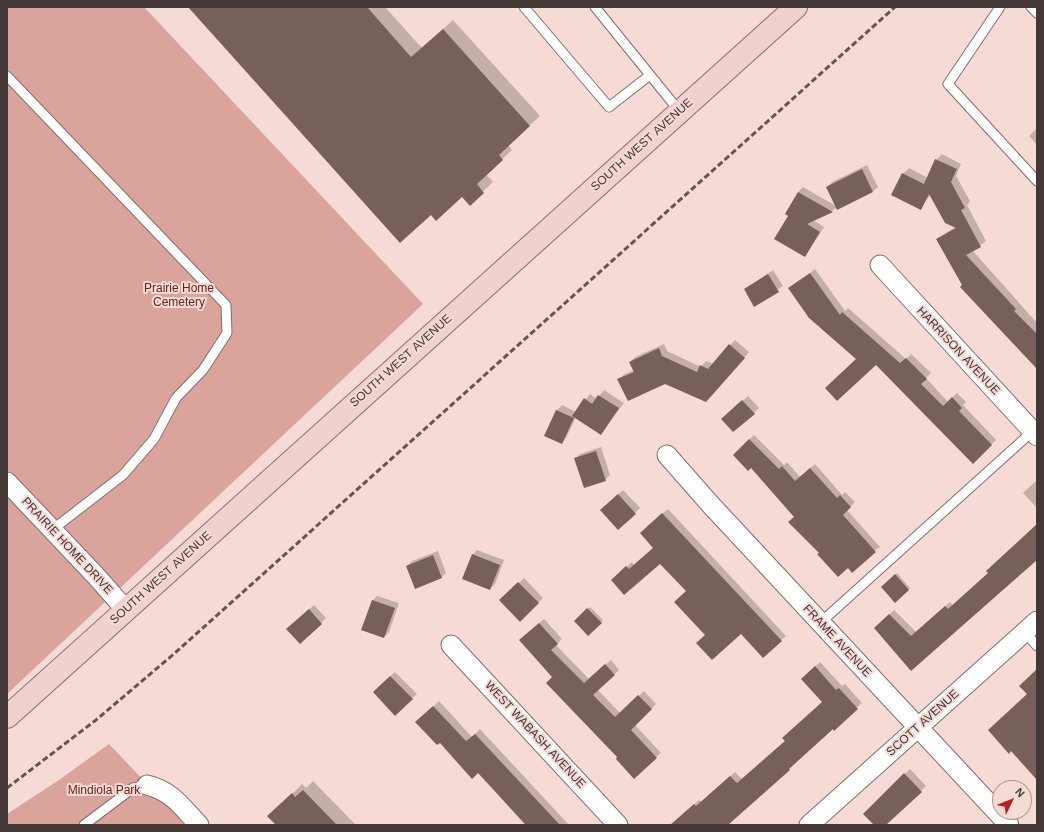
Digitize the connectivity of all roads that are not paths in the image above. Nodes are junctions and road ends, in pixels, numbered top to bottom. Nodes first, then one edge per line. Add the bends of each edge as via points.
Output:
1 (524, 7) edge
2 (596, 7) edge
3 (1000, 7) edge
4 (1031, 7) edge
5 (794, 8) edge
6 (1037, 13) edge
7 (650, 75) junction
8 (7, 76) edge
9 (680, 112) junction
10 (1037, 181) edge
11 (880, 265) dead end
12 (1035, 434) edge
13 (667, 455) dead end
14 (7, 482) edge
15 (52, 530) junction
16 (126, 610) junction
17 (820, 623) junction
18 (1033, 633) edge
19 (451, 645) dead end
20 (7, 717) edge
21 (918, 728) junction
22 (147, 785) joint
23 (811, 824) edge
24 (84, 825) edge
25 (199, 825) edge
26 (618, 825) edge
27 (1008, 825) edge

1 - 7 lane via 609,107
2 - 7 lane
3 - 10 lane via 948,84
4 - 6 lane
5 - 9 street, SOUTH WEST AVENUE
7 - 9 lane
8 - 15 lane via 226,305 227,333 203,370 176,398 154,439 123,475
9 - 16 street, SOUTH WEST AVENUE
11 - 12 street, HARRISON AVENUE
12 - 17 lane
13 - 17 street, FRAME AVENUE
14 - 15 street, PRAIRIE HOME DRIVE
15 - 16 street, PRAIRIE HOME DRIVE
16 - 20 street, SOUTH WEST AVENUE
17 - 21 street, FRAME AVENUE
18 - 21 street, SCOTT AVENUE
19 - 26 street, WEST WABASH AVENUE
21 - 23 street, SCOTT AVENUE
21 - 27 street, FRAME AVENUE
22 - 24 lane via 133,788
22 - 25 street via 170,794

